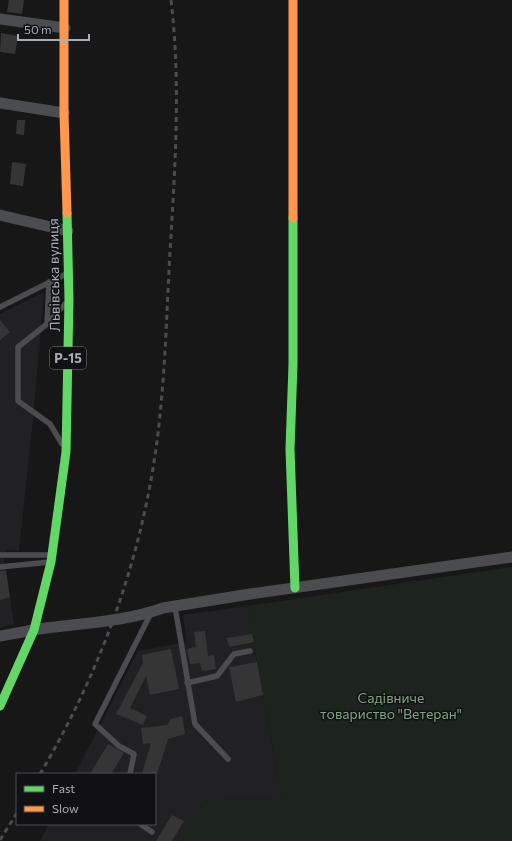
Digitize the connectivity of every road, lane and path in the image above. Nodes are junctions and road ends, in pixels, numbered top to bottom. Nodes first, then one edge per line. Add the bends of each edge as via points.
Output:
1 (64, 0) edge
2 (293, 0) edge
3 (0, 18) edge
4 (65, 28) junction
5 (0, 103) edge
6 (64, 113) junction
7 (0, 215) edge
8 (68, 231) junction
9 (69, 273) junction
10 (49, 282) junction
11 (69, 300) junction
12 (0, 307) edge
13 (47, 324) junction
14 (66, 452) junction
15 (0, 555) edge
16 (512, 557) edge
17 (52, 558) junction
18 (0, 567) edge
19 (295, 588) junction
20 (175, 607) junction
21 (151, 613) junction
22 (34, 630) junction
23 (0, 636) edge
24 (250, 651) dead end
25 (187, 683) junction
26 (0, 706) edge
27 (228, 759) dead end
28 (130, 773) edge
29 (142, 825) edge
30 (152, 832) dead end

1 - 4 main road, Львівська вулиця / Р-15
2 - 19 main road via 293,365 290,449
3 - 4 street
4 - 6 main road, Львівська вулиця / Р-15
5 - 6 street
6 - 8 main road, Львівська вулиця / Р-15
7 - 8 street
8 - 9 main road, Львівська вулиця / Р-15
9 - 10 lane
9 - 11 main road, Львівська вулиця / Р-15
10 - 12 lane
10 - 13 lane
11 - 13 lane
11 - 14 main road, Львівська вулиця / Р-15
13 - 14 lane via 18,347 18,401 50,424
14 - 17 main road, Львівська вулиця / Р-15
15 - 17 lane
16 - 19 street
17 - 18 lane
17 - 22 main road, Львівська вулиця / Р-15
19 - 20 street
20 - 21 street
20 - 25 lane
21 - 22 street via 114,621
21 - 28 lane via 95,724 119,746 134,754
22 - 23 street
22 - 26 main road, Львівська вулиця / Р-15
24 - 25 lane via 234,654 217,676
25 - 27 lane via 195,724
29 - 30 lane

